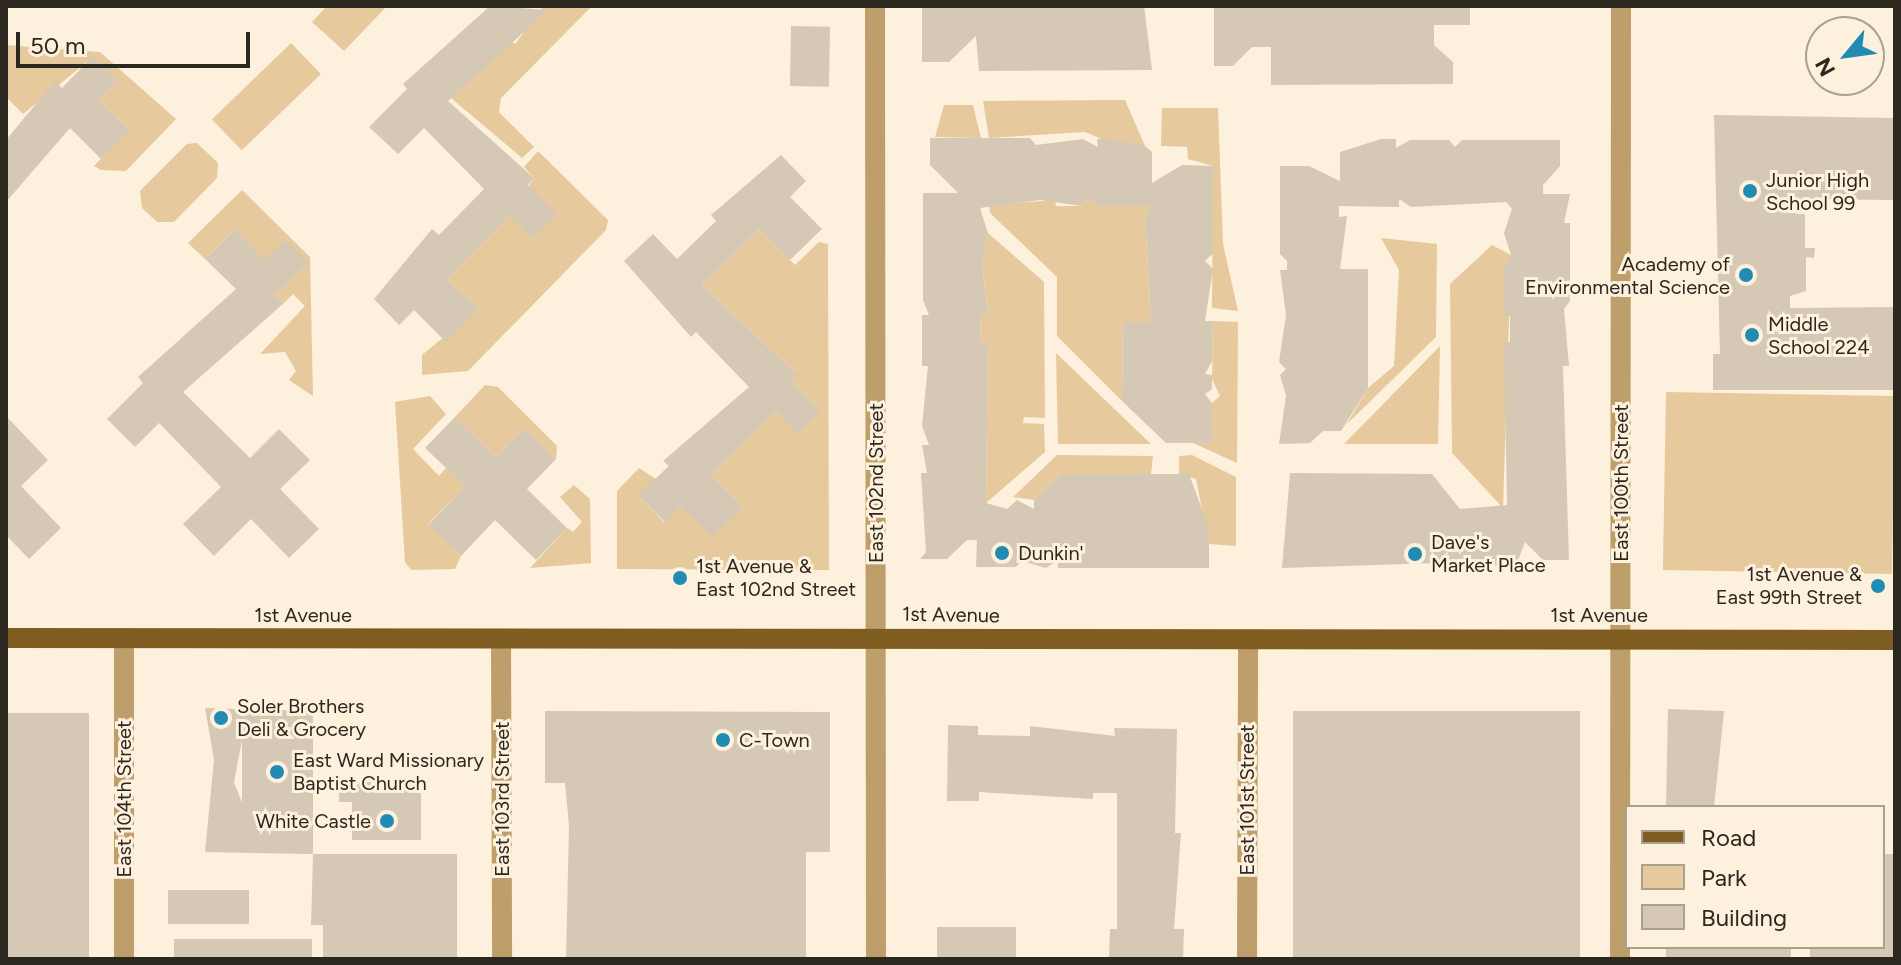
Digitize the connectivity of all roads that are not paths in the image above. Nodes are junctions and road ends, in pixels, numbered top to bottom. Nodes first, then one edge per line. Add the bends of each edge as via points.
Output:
1 (875, 6) edge
2 (1621, 6) edge
3 (6, 638) edge
4 (876, 638) junction
5 (124, 639) junction
6 (501, 639) junction
7 (1619, 639) junction
8 (1248, 640) junction
9 (1895, 640) edge
10 (124, 959) edge
11 (502, 959) edge
12 (876, 959) edge
13 (1247, 959) edge
14 (1620, 959) edge

1 - 4 street, East 102nd Street
2 - 7 street, East 100th Street
3 - 5 main road, 1st Avenue
4 - 6 main road, 1st Avenue
4 - 8 main road, 1st Avenue
4 - 12 street, East 102nd Street
5 - 6 main road, 1st Avenue
5 - 10 street, East 104th Street
6 - 11 street, East 103rd Street
7 - 8 main road, 1st Avenue
7 - 9 main road, 1st Avenue
7 - 14 street, East 100th Street
8 - 13 street, East 101st Street

